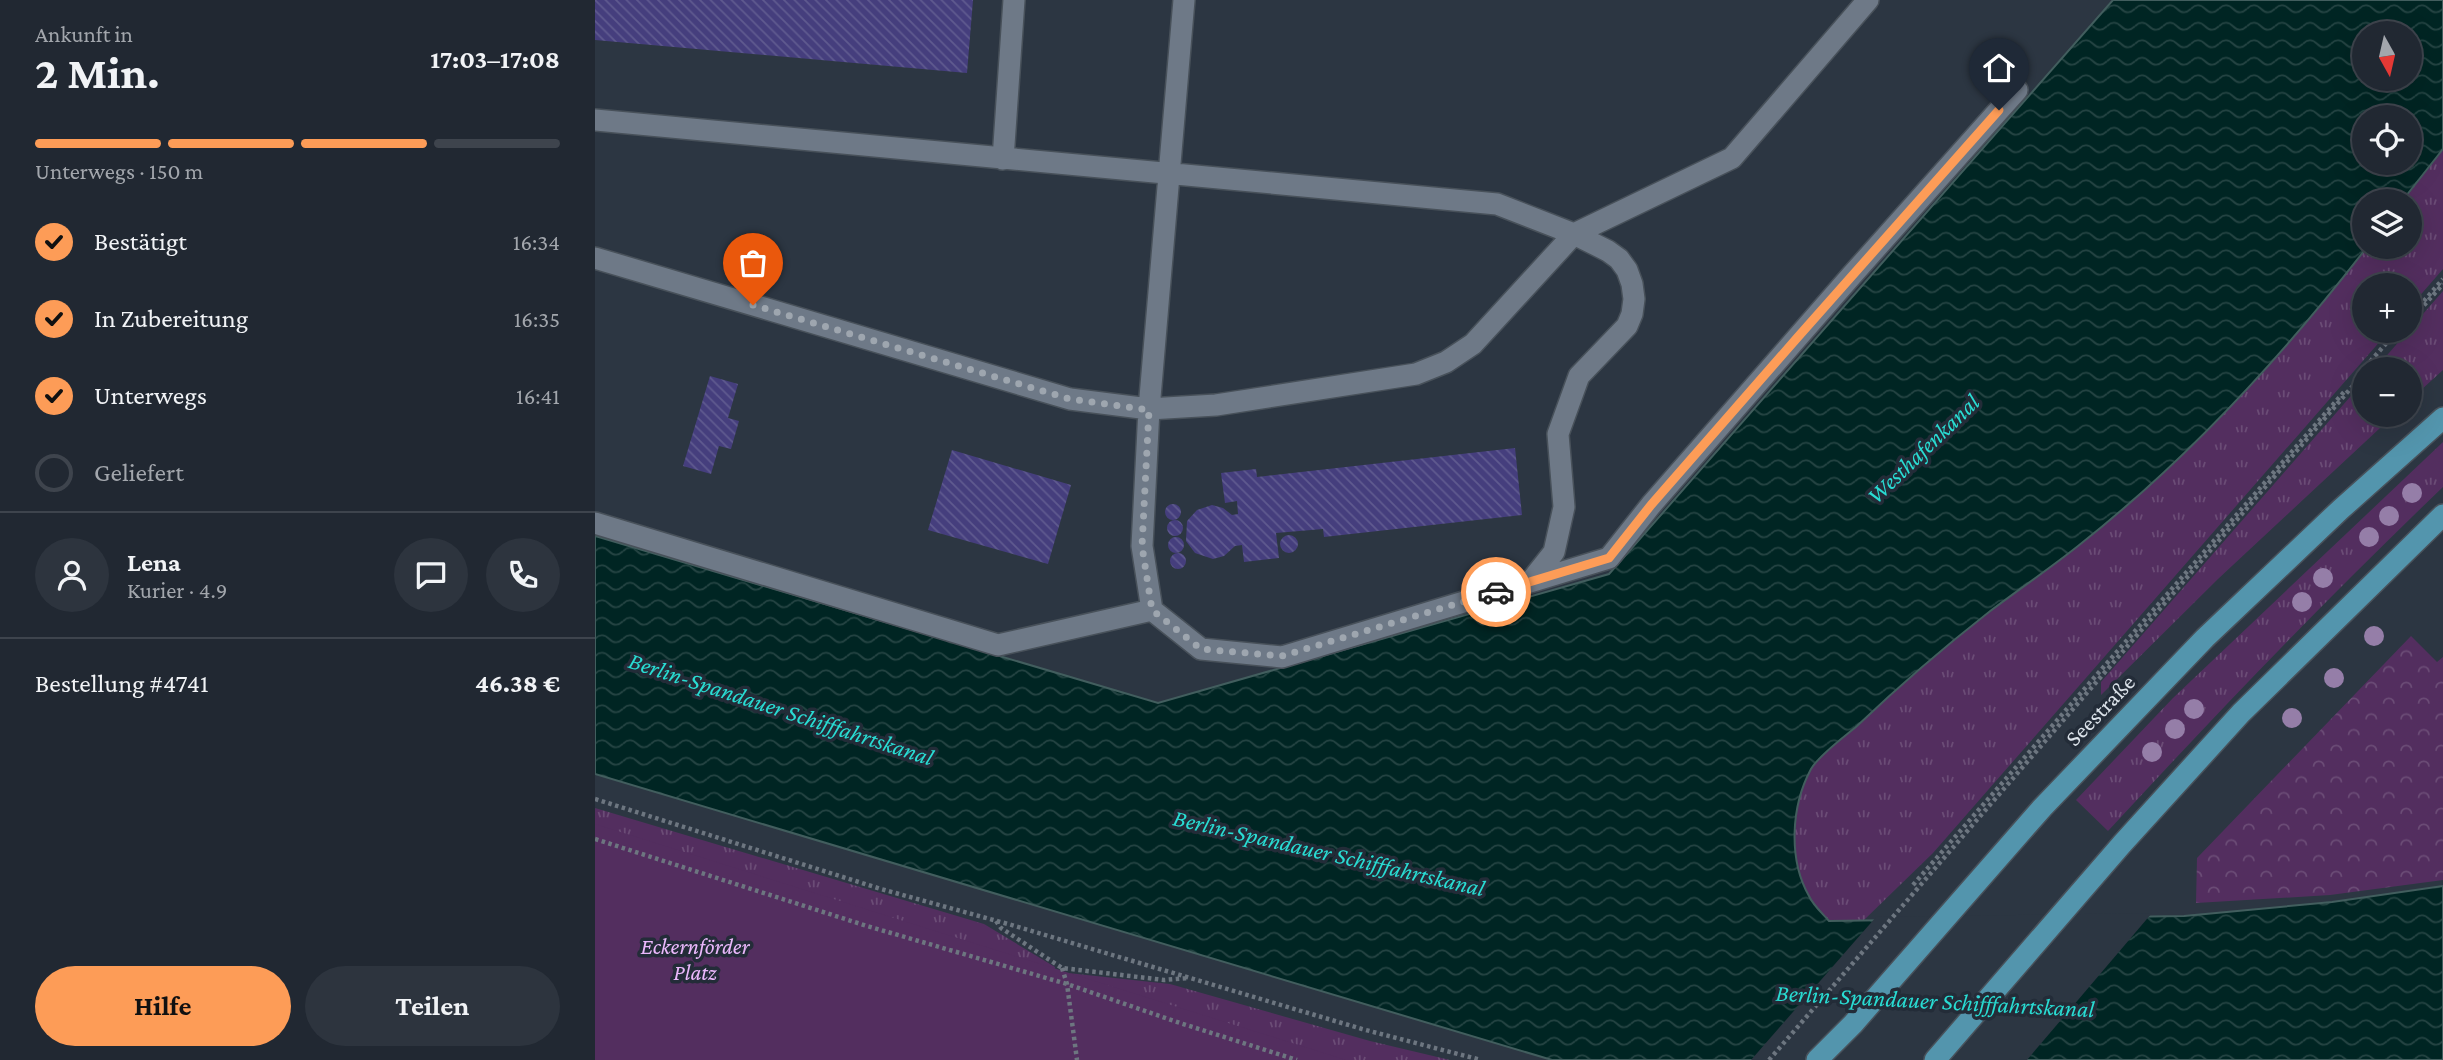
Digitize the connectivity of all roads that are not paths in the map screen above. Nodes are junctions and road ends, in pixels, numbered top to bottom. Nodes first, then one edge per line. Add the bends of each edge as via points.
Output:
1 (1014, 0) edge
2 (1184, 0) edge
3 (1868, 0) edge
4 (2017, 90) dead end
5 (595, 120) edge
6 (1003, 159) junction
7 (1169, 174) junction
8 (1574, 234) junction
9 (595, 258) edge
10 (1149, 410) junction
11 (2443, 418) edge
12 (2443, 514) edge
13 (595, 523) edge
14 (1531, 581) junction
15 (1152, 610) junction
16 (1817, 1060) edge
17 (1935, 1060) edge

1 - 6 lane
2 - 7 lane
3 - 8 lane via 1732,158
4 - 14 lane via 1609,558
5 - 6 lane
6 - 7 lane
7 - 8 lane via 1497,205
7 - 10 lane
8 - 10 lane via 1473,344 1446,362 1416,373 1216,405
8 - 14 lane via 1619,259 1627,270 1634,299 1627,326 1579,376 1558,434 1565,507 1554,552
9 - 10 lane via 1070,399
10 - 15 lane via 1142,546
11 - 16 main road, Seestraße via 2205,638 2042,808
12 - 17 main road via 2241,713
13 - 15 lane via 998,645
14 - 15 lane via 1282,656 1201,649

